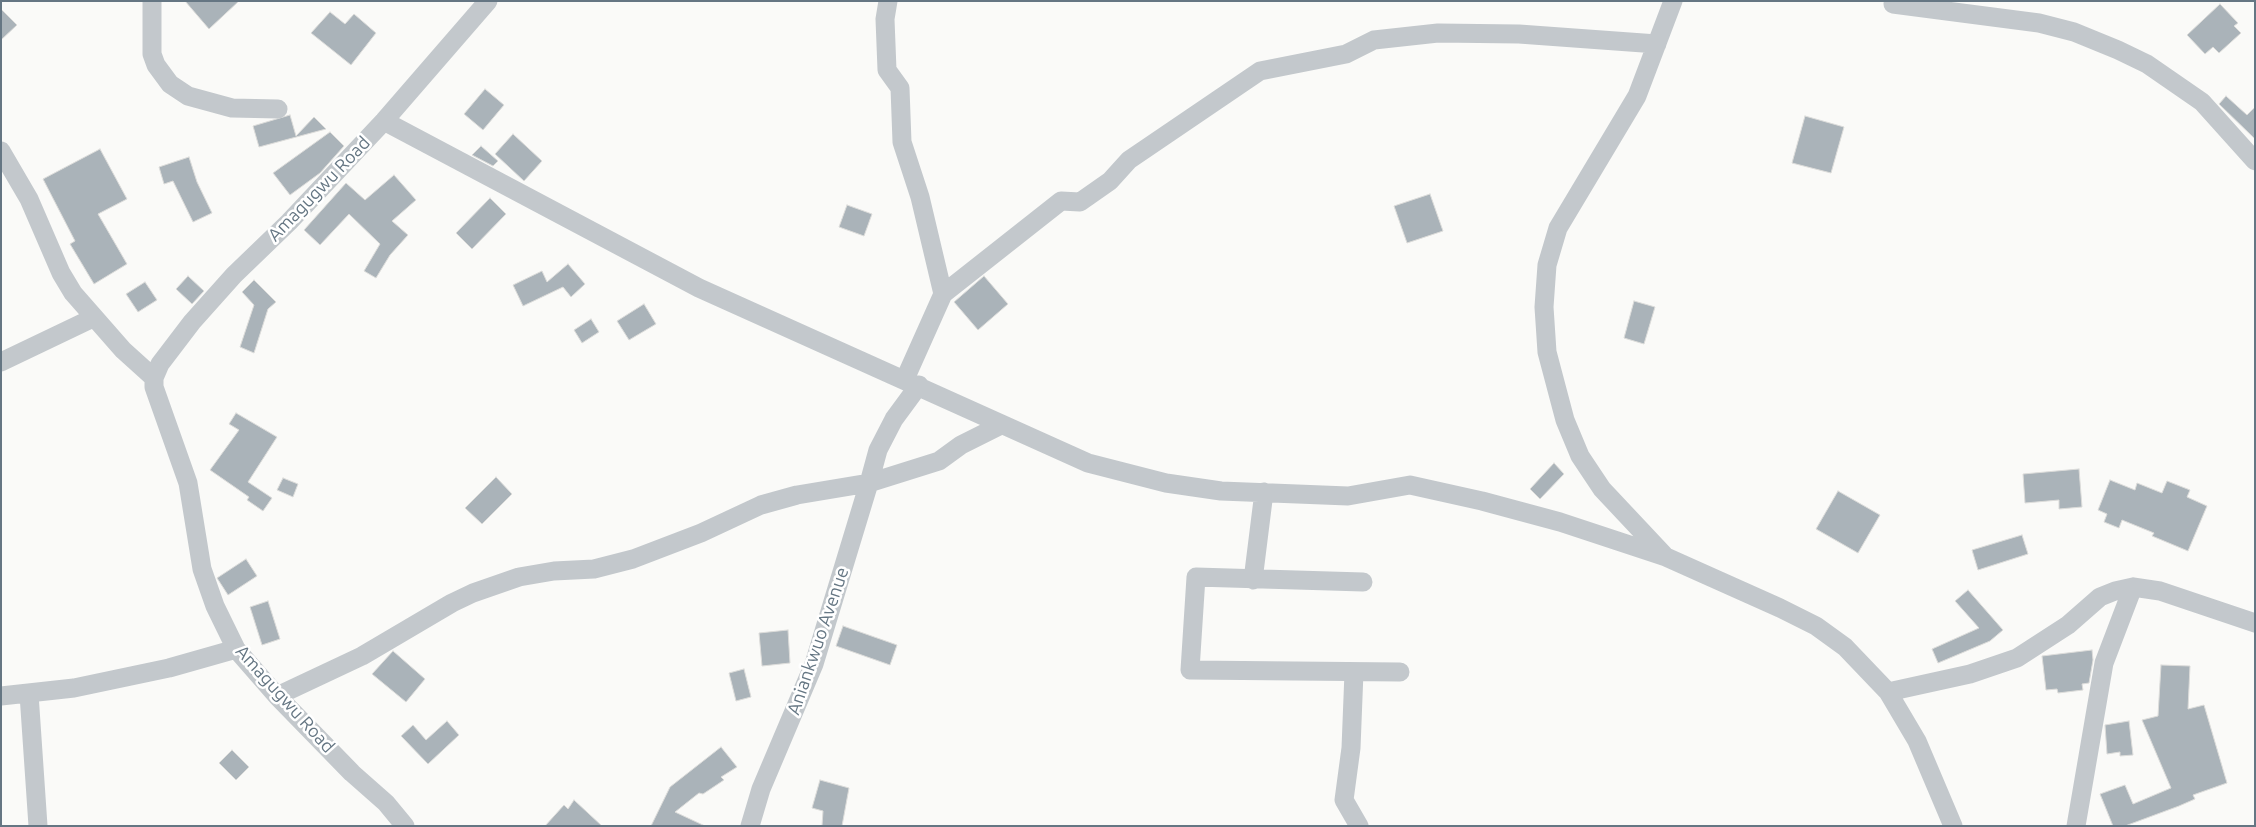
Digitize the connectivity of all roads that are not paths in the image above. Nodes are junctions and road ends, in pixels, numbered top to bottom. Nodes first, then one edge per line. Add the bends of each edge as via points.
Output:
1 (152, 1) edge
2 (488, 1) edge
3 (888, 1) edge
4 (1673, 1) edge
5 (1893, 2) edge
6 (1657, 44) junction
7 (278, 109) dead end
8 (384, 121) junction
9 (1, 151) edge
10 (2255, 161) edge
11 (1, 176) edge
12 (22, 184) junction
13 (943, 294) junction
14 (93, 318) junction
15 (1, 362) edge
16 (154, 378) junction
17 (912, 382) junction
18 (1001, 425) junction
19 (869, 482) junction
20 (1264, 492) junction
21 (1666, 557) junction
22 (1253, 580) junction
23 (1363, 582) dead end
24 (2133, 587) junction
25 (2255, 623) edge
26 (236, 648) junction
27 (1354, 672) junction
28 (1400, 672) dead end
29 (1888, 692) junction
30 (29, 694) junction
31 (1, 696) edge
32 (277, 696) junction
33 (38, 826) edge
34 (405, 826) edge
35 (750, 826) edge
36 (1359, 826) edge
37 (1953, 826) edge
38 (2076, 826) edge

1 - 7 street via 152,54 170,84 188,96 232,108
2 - 8 street, Amagugwu Road
3 - 13 street via 885,19 887,70 900,88 902,142 920,197
4 - 6 street
5 - 10 street via 2039,24 2074,32 2118,50 2148,64 2202,102
6 - 13 street via 1438,32 1374,40 1346,54 1260,71 1129,160 1110,181 1080,202 1061,201
6 - 21 street via 1637,96 1558,228 1548,265 1544,307 1548,352 1565,420 1580,456 1602,489
8 - 16 street, Amagugwu Road via 234,275 165,356
8 - 17 street via 699,288
9 - 12 street
11 - 12 street
12 - 14 street via 61,273
13 - 17 street, Aniankwuo Avenue
14 - 15 street
14 - 16 street
16 - 26 street, Amagugwu Road via 154,387 188,483 202,570
17 - 18 street
17 - 19 street, Aniankwuo Avenue via 880,444
18 - 19 street via 961,445 939,461
18 - 20 street via 1088,463 1131,476 1221,491
19 - 32 street via 761,505 633,559 594,569 519,577 473,593 362,656
19 - 35 street, Aniankwuo Avenue via 814,664
20 - 21 street via 1348,496 1410,485 1482,501
20 - 22 street
21 - 29 street via 1816,626 1845,647
22 - 23 street
22 - 27 street via 1196,577 1190,670
24 - 25 street via 2160,592
24 - 29 street via 2100,597 2061,630 2017,658 1970,674
24 - 38 street via 2104,663
26 - 30 street via 160,670
26 - 32 street, Amagugwu Road
27 - 28 street
27 - 36 street via 1352,748 1344,800
29 - 37 street via 1918,741
30 - 31 street
30 - 33 street
32 - 34 street, Amagugwu Road via 386,803

